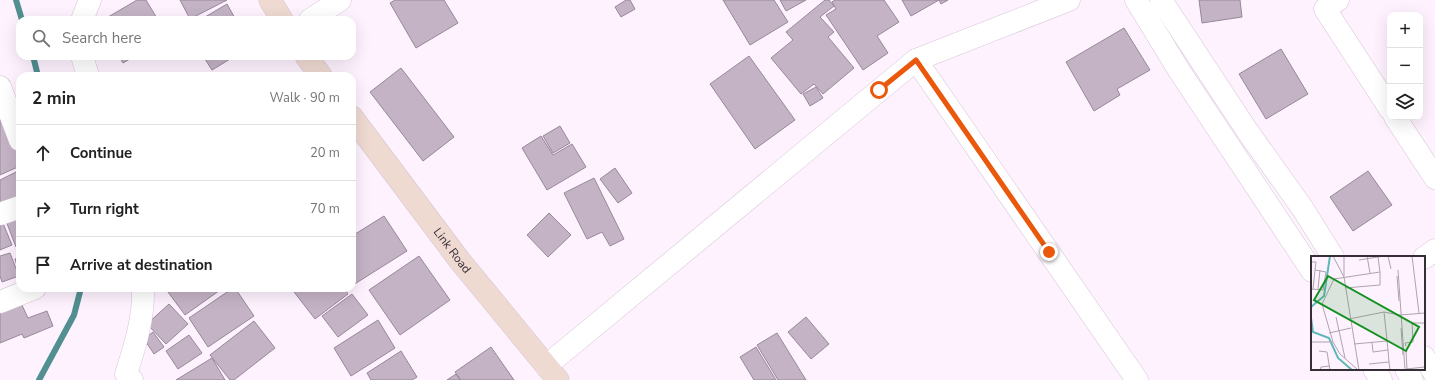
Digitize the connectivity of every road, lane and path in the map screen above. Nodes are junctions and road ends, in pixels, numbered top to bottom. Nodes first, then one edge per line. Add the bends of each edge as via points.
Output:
1 (90, 0) edge
2 (270, 0) edge
3 (340, 0) edge
4 (1069, 0) edge
5 (1136, 0) edge
6 (1161, 0) edge
7 (1338, 0) edge
8 (84, 16) edge
9 (280, 16) edge
10 (316, 16) edge
11 (83, 60) edge
12 (309, 60) edge
13 (916, 60) junction
14 (87, 72) edge
15 (318, 72) edge
16 (0, 87) edge
17 (1387, 104) edge
18 (1397, 120) edge
19 (356, 122) edge
20 (16, 129) edge
21 (1435, 178) edge
22 (16, 208) edge
23 (0, 214) edge
24 (1435, 250) edge
25 (1332, 256) edge
26 (1425, 257) edge
27 (1311, 269) edge
28 (25, 292) edge
29 (143, 292) edge
30 (0, 302) edge
31 (1425, 359) edge
32 (1375, 370) edge
33 (1407, 370) edge
34 (552, 373) edge
35 (1435, 374) edge
36 (132, 380) edge
37 (1138, 380) edge
38 (1381, 380) edge
39 (1412, 380) edge

1 - 8 street
2 - 9 street
3 - 10 street
4 - 13 street
5 - 27 street via 1180,72
6 - 25 street
7 - 17 street via 1325,8
11 - 14 street
12 - 15 street
13 - 34 street
13 - 37 street
16 - 20 street
18 - 21 street
19 - 34 street, Link Road via 460,261
22 - 23 street
24 - 26 street
28 - 30 street
29 - 36 street via 137,340 126,374
31 - 35 street
32 - 38 street
33 - 39 street

